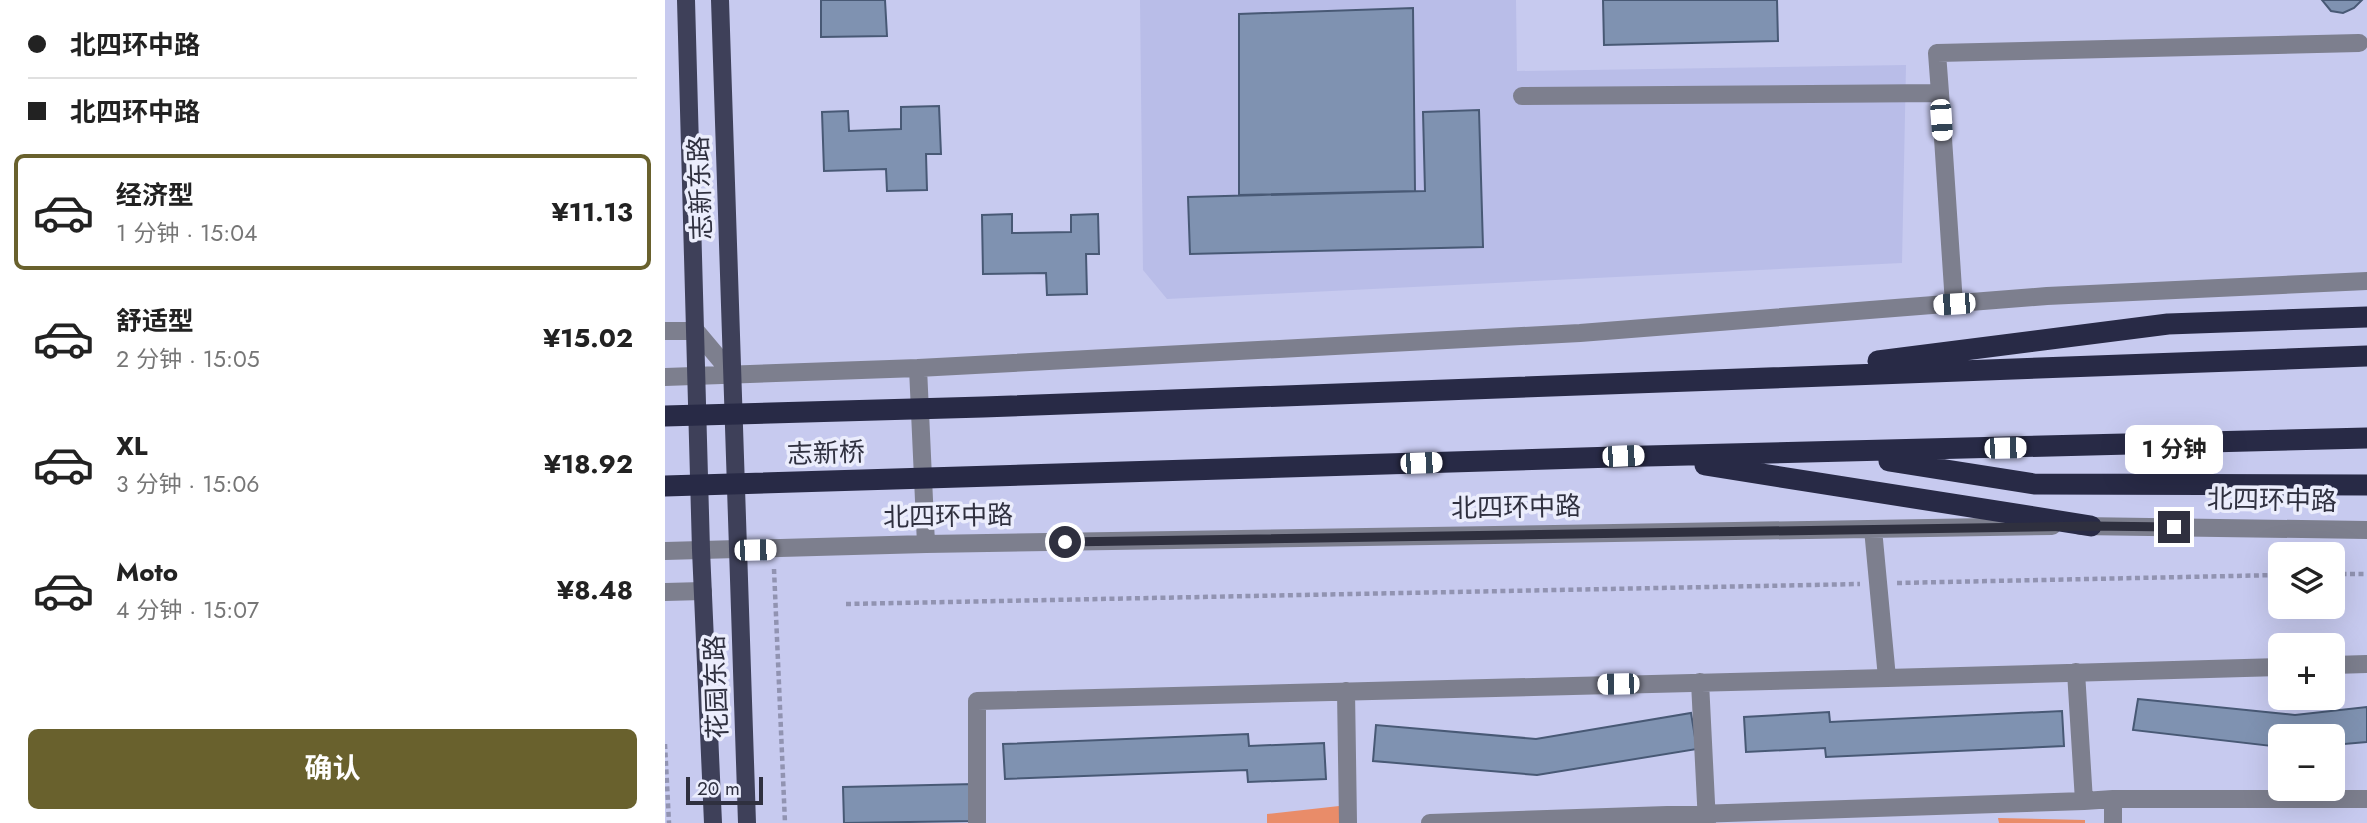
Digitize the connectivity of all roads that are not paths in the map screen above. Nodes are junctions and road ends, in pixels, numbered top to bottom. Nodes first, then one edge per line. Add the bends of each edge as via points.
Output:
1 (686, 0) edge
2 (720, 0) edge
3 (2359, 43) dead end
4 (1940, 93) junction
5 (1522, 96) dead end
6 (2367, 281) edge
7 (1954, 304) junction
8 (2367, 317) edge
9 (665, 331) edge
10 (696, 331) junction
11 (2367, 356) edge
12 (918, 368) junction
13 (733, 375) junction
14 (697, 376) junction
15 (665, 377) edge
16 (1747, 378) junction
17 (665, 416) edge
18 (2367, 438) edge
19 (1838, 453) junction
20 (1647, 456) junction
21 (989, 476) joint
22 (2367, 485) edge
23 (665, 486) edge
24 (2091, 526) junction
25 (1873, 529) junction
26 (2367, 530) edge
27 (926, 544) junction
28 (701, 550) junction
29 (737, 550) junction
30 (665, 551) edge
31 (703, 591) junction
32 (665, 592) edge
33 (2367, 664) edge
34 (2345, 665) edge
35 (2268, 667) edge
36 (2076, 673) junction
37 (1887, 678) junction
38 (1700, 682) junction
39 (1346, 691) junction
40 (2113, 799) junction
41 (2367, 799) edge
42 (2084, 801) junction
43 (1706, 818) edge
44 (713, 823) edge
45 (747, 823) edge
46 (977, 823) edge
47 (1348, 823) edge
48 (1430, 823) edge
49 (2113, 823) edge

1 - 10 main road, 志新东路
2 - 13 main road, 志新东路
3 - 4 street via 1937,53
4 - 5 street
4 - 7 street
6 - 7 street
7 - 12 street via 1566,334
8 - 16 highway via 2168,324
9 - 10 street
10 - 13 street
10 - 14 main road, 志新东路
11 - 16 highway
12 - 13 street
12 - 27 street
13 - 14 street
13 - 29 main road, 志新东路
14 - 15 street
14 - 28 main road, 志新东路
16 - 17 highway, 志新桥
18 - 19 highway, 北四环中路
19 - 20 highway, 北四环中路
19 - 22 highway via 2034,484
20 - 21 highway, 北四环中路
20 - 24 highway
21 - 23 highway, 志新桥
24 - 25 street, 北四环中路
24 - 26 street, 北四环中路
25 - 27 street, 北四环中路
25 - 37 street
27 - 29 street, 北四环中路
28 - 29 street, 北四环中路
28 - 30 street, 北四环中路
28 - 31 main road, 花园东路
29 - 45 main road, 花园东路
31 - 32 street
31 - 44 main road, 花园东路
33 - 34 street
35 - 36 street
36 - 37 street
36 - 42 street
37 - 38 street
38 - 39 street
38 - 43 street
39 - 46 street via 977,701
39 - 47 street
40 - 41 street
40 - 42 street
40 - 49 street
42 - 43 street
43 - 48 street

